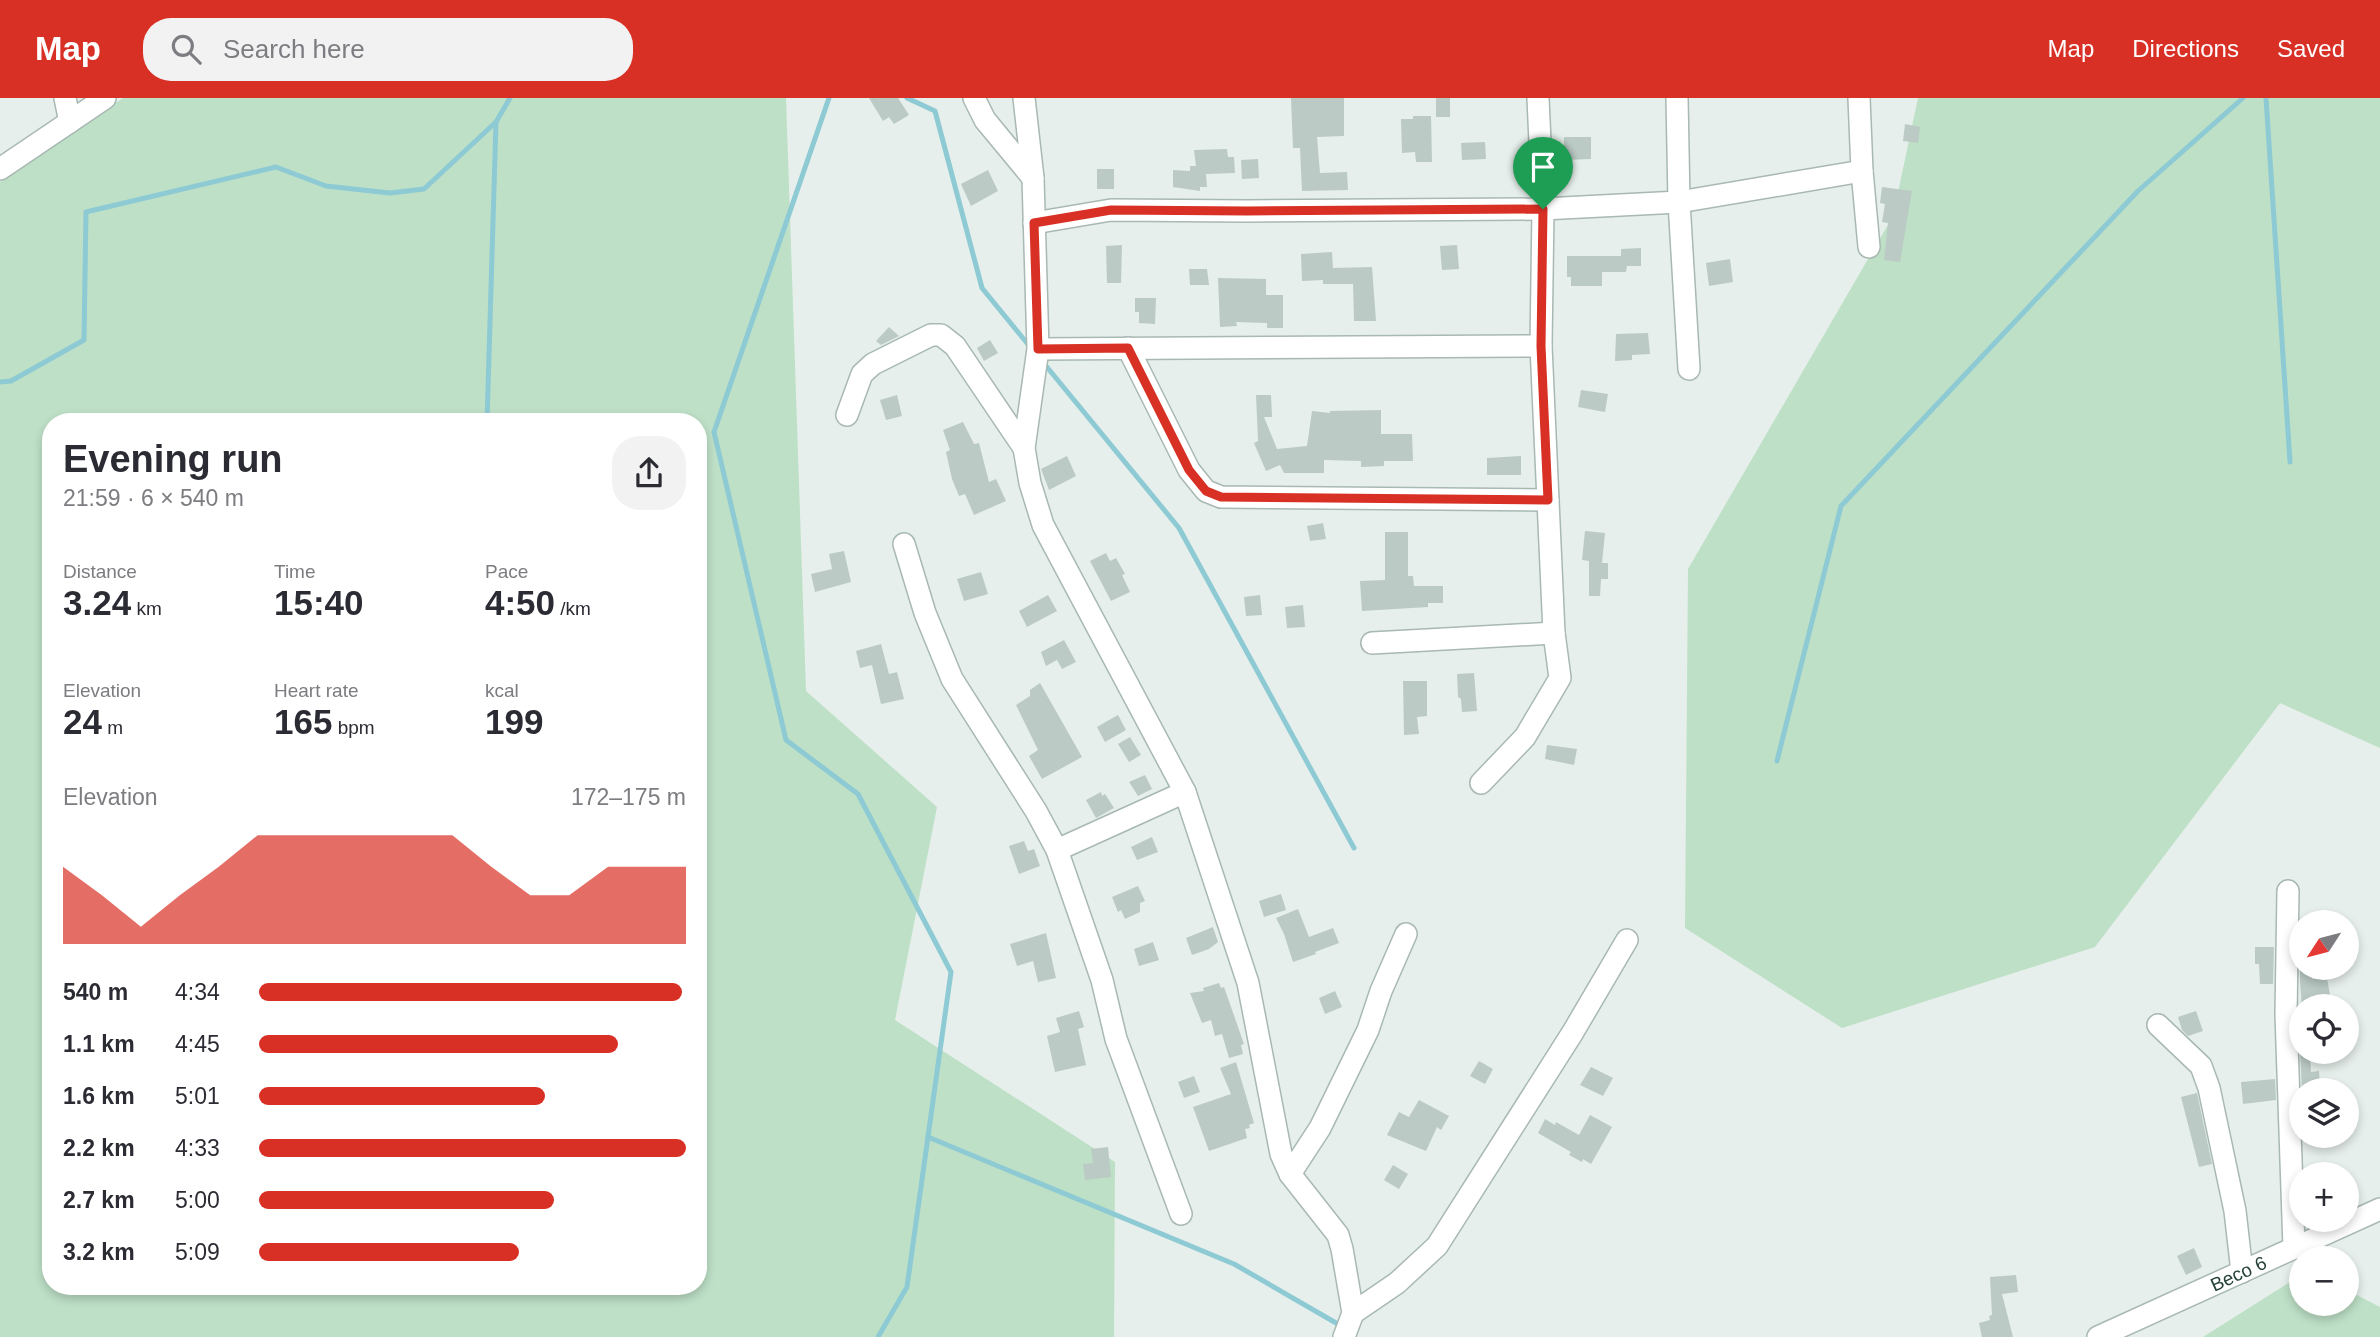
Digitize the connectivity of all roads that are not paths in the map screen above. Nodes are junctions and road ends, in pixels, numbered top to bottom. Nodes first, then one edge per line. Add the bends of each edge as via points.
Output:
1 (65, 98) edge
2 (105, 98) edge
3 (974, 98) edge
4 (1024, 98) edge
5 (1538, 98) edge
6 (1677, 98) edge
7 (1859, 98) edge
8 (70, 122) junction
9 (0, 169) edge
10 (1862, 171) junction
11 (1032, 178) junction
12 (1679, 201) junction
13 (1543, 209) junction
14 (1034, 223) junction
15 (1869, 247) dead end
16 (1541, 346) junction
17 (1128, 348) junction
18 (1038, 349) junction
19 (1689, 369) dead end
20 (847, 415) dead end
21 (1024, 448) junction
22 (1548, 500) junction
23 (904, 544) dead end
24 (1554, 633) junction
25 (1372, 643) dead end
26 (1481, 783) dead end
27 (1185, 792) junction
28 (1057, 850) junction
29 (2288, 891) dead end
30 (1406, 934) dead end
31 (1627, 940) dead end
32 (2158, 1025) dead end
33 (1290, 1174) junction
34 (2380, 1209) edge
35 (1181, 1214) dead end
36 (2294, 1246) edge
37 (2298, 1246) edge
38 (2289, 1250) edge
39 (2242, 1272) junction
40 (1353, 1313) junction
41 (1344, 1337) edge
42 (2098, 1337) edge

1 - 8 street
2 - 8 street
3 - 11 street via 985,120
4 - 11 street
5 - 13 street
6 - 12 street
7 - 10 street
8 - 9 street
10 - 12 street
10 - 15 street
11 - 14 street
12 - 13 street
12 - 19 street
13 - 14 street via 1111,210
13 - 16 street
14 - 18 street
16 - 17 street
16 - 22 street
17 - 18 street
17 - 22 street via 1189,470 1206,491 1221,497
18 - 21 street
20 - 21 street via 862,374 873,364 931,335 940,335 955,346
21 - 27 street via 1044,525
22 - 24 street
23 - 28 street via 925,614 952,679
24 - 25 street
24 - 26 street via 1560,678 1525,737
27 - 28 street
27 - 33 street via 1248,984 1281,1154
28 - 35 street via 1102,980 1116,1039
29 - 36 street via 2286,1014
30 - 33 street via 1368,1030 1320,1128
31 - 40 street via 1437,1246 1397,1283
32 - 39 street via 2201,1066 2209,1088 2235,1211
33 - 40 street via 1338,1235
34 - 37 street, Beco 6
38 - 39 street, Beco 6
39 - 42 street, Beco 6
40 - 41 street

